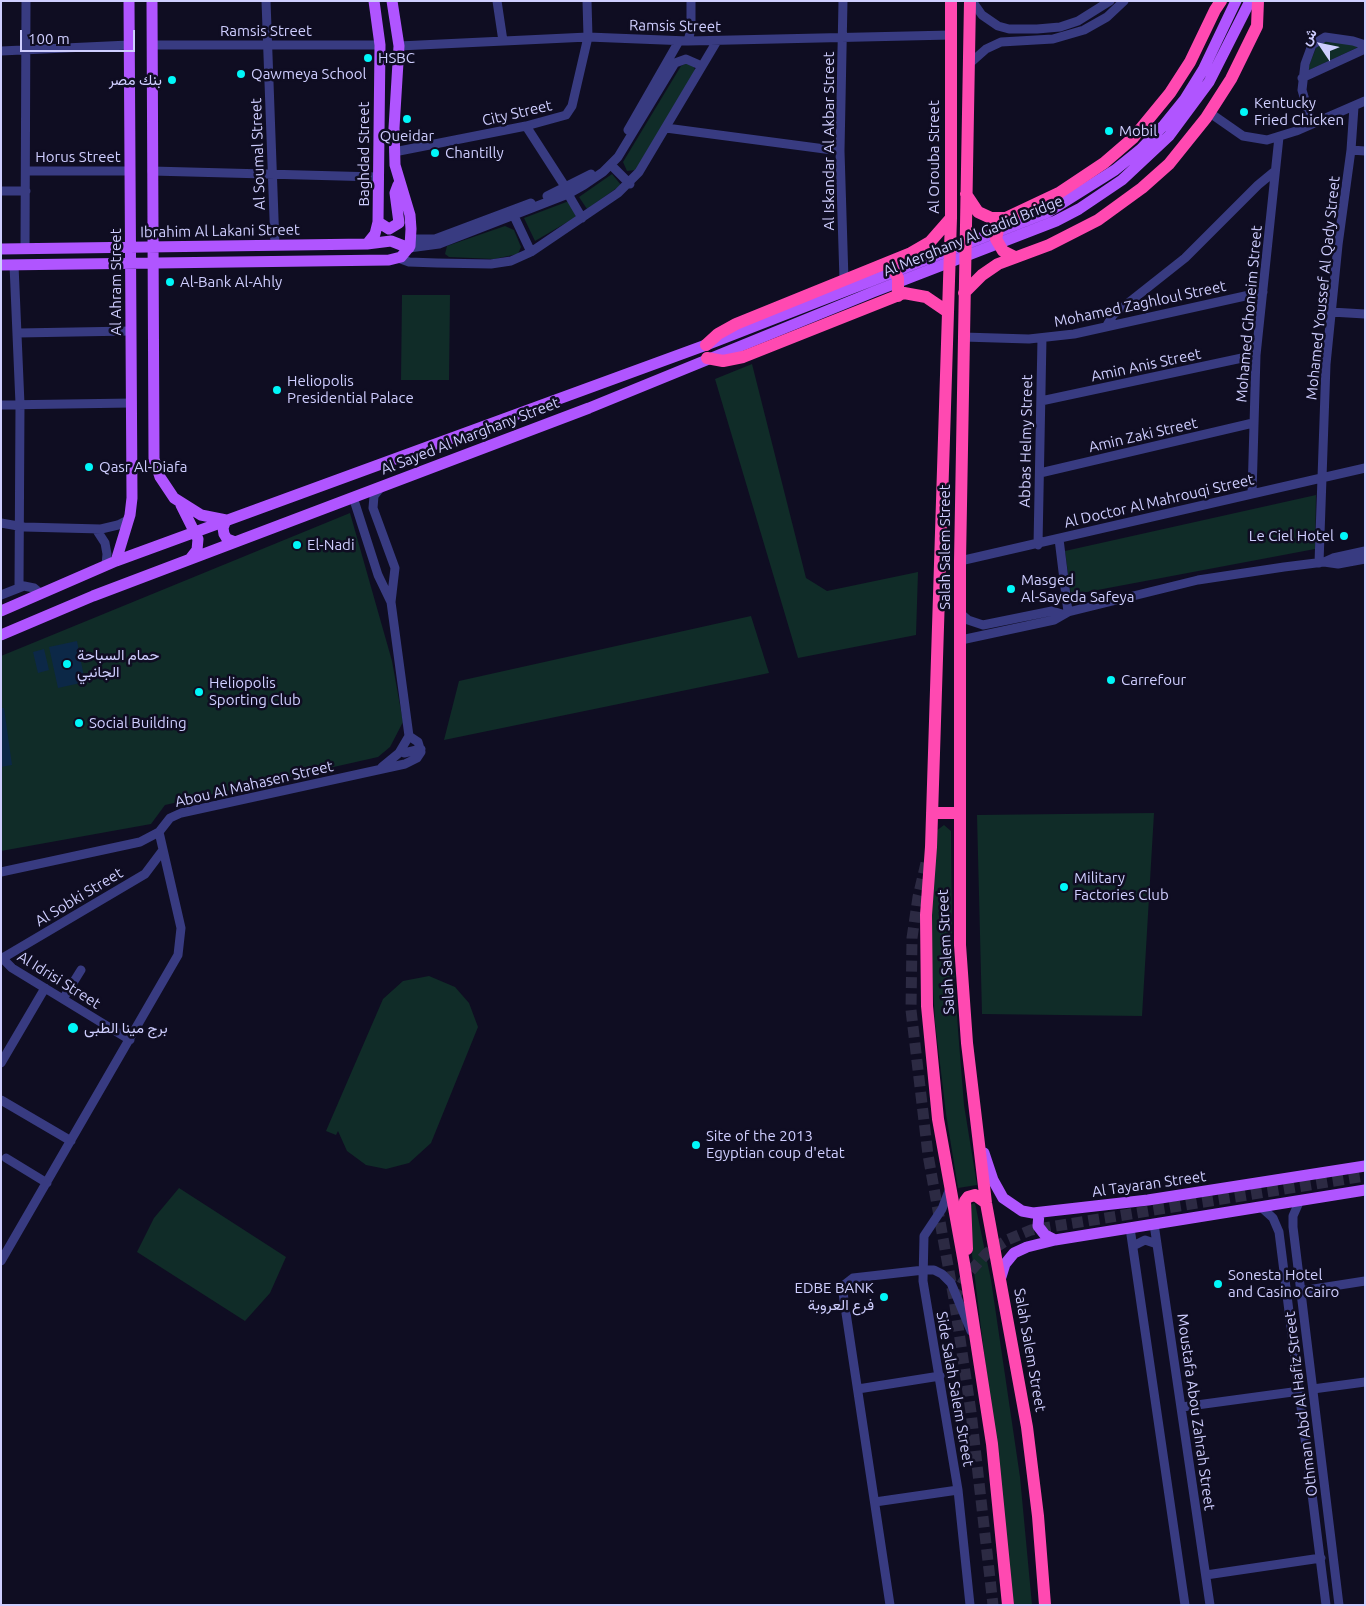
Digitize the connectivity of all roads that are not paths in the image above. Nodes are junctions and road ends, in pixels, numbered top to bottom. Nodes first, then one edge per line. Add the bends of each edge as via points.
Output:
1 (26, 1) edge
2 (129, 1) edge
3 (152, 1) edge
4 (266, 1) edge
5 (374, 1) edge
6 (392, 1) edge
7 (497, 1) edge
8 (587, 1) edge
9 (690, 1) edge
10 (843, 1) edge
11 (951, 1) edge
12 (971, 1) edge
13 (1110, 1) edge
14 (1124, 1) edge
15 (1236, 1) edge
16 (1250, 1) edge
17 (1258, 1) edge
18 (1219, 2) edge
19 (951, 35) junction
20 (588, 38) junction
21 (842, 39) junction
22 (503, 41) junction
23 (684, 41) junction
24 (717, 41) junction
25 (269, 44) junction
26 (130, 45) junction
27 (152, 45) junction
28 (380, 45) junction
29 (399, 46) junction
30 (1365, 47) edge
31 (1, 50) edge
32 (26, 50) junction
33 (702, 66) junction
34 (968, 66) junction
35 (1302, 78) junction
36 (1365, 101) edge
37 (1354, 107) junction
38 (1210, 113) junction
39 (1312, 124) junction
40 (526, 126) junction
41 (666, 128) junction
42 (1278, 137) junction
43 (1351, 150) junction
44 (840, 151) junction
45 (1365, 151) edge
46 (394, 152) junction
47 (611, 165) junction
48 (26, 171) junction
49 (130, 171) junction
50 (152, 171) junction
51 (1275, 171) junction
52 (273, 174) junction
53 (378, 177) junction
54 (400, 183) junction
55 (630, 184) junction
56 (1, 191) edge
57 (26, 191) junction
58 (567, 191) junction
59 (966, 194) junction
60 (514, 216) junction
61 (582, 218) junction
62 (951, 218) junction
63 (1006, 218) junction
64 (378, 222) junction
65 (152, 226) junction
66 (130, 229) junction
67 (391, 242) junction
68 (367, 244) junction
69 (410, 244) junction
70 (275, 245) junction
71 (436, 245) junction
72 (152, 247) junction
73 (131, 248) junction
74 (1, 249) edge
75 (26, 249) junction
76 (531, 252) junction
77 (1015, 257) junction
78 (394, 259) junction
79 (889, 262) junction
80 (152, 263) junction
81 (436, 263) junction
82 (131, 264) junction
83 (1, 265) edge
84 (14, 265) junction
85 (844, 280) junction
86 (1263, 292) junction
87 (964, 293) junction
88 (898, 296) junction
89 (948, 312) junction
90 (1331, 312) junction
91 (1365, 314) edge
92 (1106, 327) junction
93 (131, 331) junction
94 (18, 333) junction
95 (963, 337) junction
96 (1042, 338) junction
97 (706, 345) junction
98 (689, 351) junction
99 (1256, 355) junction
100 (707, 358) junction
101 (693, 364) junction
102 (1041, 401) junction
103 (132, 403) junction
104 (1, 404) edge
105 (20, 404) junction
106 (1253, 423) junction
107 (1365, 468) edge
108 (1040, 473) junction
109 (1322, 478) junction
110 (381, 486) junction
111 (1252, 494) junction
112 (353, 497) junction
113 (179, 502) junction
114 (128, 520) junction
115 (226, 520) junction
116 (1, 523) edge
117 (19, 526) junction
118 (96, 529) junction
119 (196, 532) junction
120 (1060, 539) junction
121 (236, 542) junction
122 (1038, 544) junction
123 (1365, 551) edge
124 (190, 559) junction
125 (1365, 559) edge
126 (960, 561) junction
127 (111, 563) junction
128 (1322, 563) junction
129 (19, 587) junction
130 (40, 593) junction
131 (1, 595) edge
132 (391, 602) junction
133 (1, 611) edge
134 (1065, 613) junction
135 (961, 614) junction
136 (1, 635) edge
137 (961, 640) junction
138 (409, 736) junction
139 (421, 748) junction
140 (403, 751) junction
141 (408, 762) junction
142 (376, 770) junction
143 (932, 813) junction
144 (959, 813) junction
145 (159, 832) junction
146 (163, 850) junction
147 (1, 872) edge
148 (2, 958) edge
149 (81, 970) dead end
150 (45, 988) junction
151 (63, 999) junction
152 (130, 1040) junction
153 (1, 1063) edge
154 (1, 1100) edge
155 (979, 1140) junction
156 (71, 1141) junction
157 (6, 1158) dead end
158 (1365, 1166) edge
159 (47, 1183) junction
160 (950, 1186) junction
161 (1365, 1190) edge
162 (1300, 1200) junction
163 (986, 1203) junction
164 (1261, 1207) junction
165 (1039, 1213) junction
166 (1292, 1222) junction
167 (1154, 1224) junction
168 (1277, 1224) junction
169 (1130, 1228) junction
170 (1055, 1240) junction
171 (1157, 1244) junction
172 (1133, 1246) junction
173 (1, 1261) edge
174 (964, 1262) junction
175 (924, 1270) junction
176 (1001, 1277) junction
177 (1365, 1281) edge
178 (1301, 1291) junction
179 (975, 1341) junction
180 (940, 1376) junction
181 (1365, 1382) edge
182 (858, 1389) junction
183 (1313, 1389) junction
184 (1300, 1391) junction
185 (1182, 1407) junction
186 (958, 1490) junction
187 (875, 1502) junction
188 (1321, 1558) junction
189 (1206, 1575) junction
190 (890, 1605) edge
191 (970, 1605) edge
192 (1008, 1605) edge
193 (1045, 1605) edge
194 (1185, 1605) edge
195 (1210, 1605) edge
196 (1326, 1605) edge
197 (1339, 1605) edge

1 - 32 street
2 - 26 main road, Al Ahram Street
3 - 27 main road
4 - 25 street, Al Soumal Street
5 - 28 main road, Baghdad Street
6 - 29 main road, Baghdad Street
7 - 22 street
8 - 20 street
9 - 23 street via 691,29
10 - 21 street, Al Iskandar Al Akbar Street
11 - 19 highway, Al Orouba Street
12 - 13 street via 982,15 998,26 1037,29 1078,21
12 - 34 highway
14 - 34 street via 1107,17 1084,30 1053,39 1001,42 986,49
15 - 97 main road, Al Merghany Al Gadid Bridge via 1203,70 1175,112 1141,149 1090,187 1028,221
16 - 100 main road, Al Merghany Al Gadid Bridge via 1209,82 1181,122 1136,168 1101,195 1032,231
17 - 38 highway via 1259,19 1255,32
18 - 63 highway via 1181,77 1133,138 1074,184
19 - 21 street, Ramsis Street
19 - 62 highway, Al Orouba Street
20 - 22 street, Ramsis Street
20 - 23 street, Ramsis Street
20 - 40 street, City Street via 570,111 561,117
21 - 24 street, Ramsis Street
21 - 44 street, Al Iskandar Al Akbar Street
22 - 29 street, Ramsis Street
23 - 24 street, Ramsis Street
23 - 58 street, Ibrahim Al Lakani Street via 614,152 594,172
24 - 33 street, Ibrahim Al Lakani Street
25 - 27 street, Ramsis Street
25 - 28 street, Ramsis Street
25 - 52 street, Al Soumal Street
26 - 32 street
26 - 49 main road, Al Ahram Street
27 - 50 main road
28 - 53 main road, Baghdad Street
29 - 46 main road, Baghdad Street
30 - 35 street
30 - 35 street via 1353,41 1320,38 1308,52
31 - 32 street
32 - 48 street
33 - 41 street, Ibrahim Al Lakani Street
33 - 47 street, Ibrahim Al Lakani Street via 686,59 675,63
34 - 59 highway
35 - 39 street via 1304,102
36 - 37 street
37 - 39 street
37 - 43 street, Mohamed Youssef Al Qady Street
38 - 42 street via 1243,136 1267,140
38 - 77 highway via 1168,164 1128,200 1082,229
39 - 42 street
40 - 46 street, City Street
40 - 58 street
41 - 44 street
41 - 55 street, Ibrahim Al Lakani Street
42 - 51 street, Mohamed Ghoneim Street
43 - 45 street
43 - 90 street, Mohamed Youssef Al Qady Street
44 - 85 street, Al Iskandar Al Akbar Street
46 - 54 main road, Baghdad Street
47 - 55 street
47 - 58 street, Ibrahim Al Lakani Street via 589,182
48 - 49 street, Horus Street
48 - 57 street
49 - 66 main road, Al Ahram Street
50 - 52 street
50 - 65 main road
51 - 86 street, Mohamed Ghoneim Street
51 - 92 street via 1185,258 1113,315
52 - 53 street
52 - 70 street, Al Soumal Street
53 - 64 main road, Baghdad Street
54 - 64 main road via 396,191 399,223 389,228
54 - 69 main road, Baghdad Street via 410,214
55 - 61 street, Ibrahim Al Lakani Street
56 - 57 street
57 - 75 street
58 - 60 street, Ibrahim Al Lakani Street
58 - 61 street
58 - 69 street, Ibrahim Al Lakani Street via 435,239
59 - 63 highway via 972,207 984,216
59 - 87 highway
60 - 71 street, Ibrahim Al Lakani Street
60 - 76 street
61 - 76 street, Ibrahim Al Lakani Street
62 - 79 highway, Al Sayed Al Marghany Street via 930,242
62 - 89 highway, Al Orouba Street
63 - 77 highway via 997,230 996,239 1003,251
64 - 68 main road, Baghdad Street via 375,234
65 - 66 main road via 142,232
65 - 72 main road
66 - 73 main road, Al Ahram Street
67 - 68 main road, Ibrahim Al Lakani Street
67 - 69 main road, Ibrahim Al Lakani Street
67 - 78 main road
68 - 70 main road, Ibrahim Al Lakani Street
69 - 71 street, Ibrahim Al Lakani Street
69 - 78 main road
70 - 72 main road, Ibrahim Al Lakani Street
71 - 81 street
72 - 73 main road, Ibrahim Al Lakani Street
72 - 80 main road
73 - 75 main road, Ibrahim Al Lakani Street
73 - 82 main road, Al Ahram Street
74 - 75 main road, Ibrahim Al Lakani Street
76 - 81 street, Ibrahim Al Lakani Street via 515,260 495,264
77 - 87 highway via 990,269
78 - 80 main road, Ibrahim Al Lakani Street
78 - 81 street, Ibrahim Al Lakani Street
79 - 85 highway, Al Sayed Al Marghany Street
79 - 88 highway via 898,278
80 - 82 main road, Ibrahim Al Lakani Street
80 - 113 main road via 153,453 160,477
82 - 84 main road, Ibrahim Al Lakani Street
82 - 93 main road, Al Ahram Street
83 - 84 main road, Ibrahim Al Lakani Street
84 - 94 street
85 - 97 highway, Al Sayed Al Marghany Street via 736,324
86 - 92 street, Mohamed Zaghloul Street
86 - 99 street, Mohamed Ghoneim Street
87 - 95 highway, Salah Salem Street
88 - 89 highway, Al Sayed Al Marghany Street via 926,297
88 - 100 highway, Al Sayed Al Marghany Street via 743,357 723,361
89 - 143 highway, Salah Salem Street
90 - 91 street
90 - 109 street, Mohamed Youssef Al Qady Street
92 - 96 street, Mohamed Zaghloul Street
93 - 94 street
93 - 103 main road, Al Ahram Street
94 - 105 street
95 - 96 street, Mohamed Zaghloul Street
95 - 126 highway, Salah Salem Street
96 - 102 street, Abbas Helmy Street
97 - 98 main road, Al Sayed Al Marghany Street
98 - 101 main road
98 - 115 main road, Al Sayed Al Marghany Street
99 - 102 street, Amin Anis Street
99 - 106 street, Mohamed Ghoneim Street
100 - 101 main road, Al Sayed Al Marghany Street
101 - 110 main road, Al Sayed Al Marghany Street via 589,408
102 - 108 street, Abbas Helmy Street
103 - 105 street
103 - 114 main road, Al Ahram Street via 132,498
104 - 105 street
105 - 117 street
106 - 108 street, Amin Zaki Street
106 - 111 street, Mohamed Ghoneim Street
107 - 109 street, Al Doctor Al Mahrouqi Street
108 - 122 street, Abbas Helmy Street
109 - 111 street, Al Doctor Al Mahrouqi Street
109 - 128 street, Mohamed Youssef Al Qady Street
110 - 112 main road, Al Sayed Al Marghany Street
110 - 132 street via 373,504 394,563
111 - 120 street, Al Doctor Al Mahrouqi Street
112 - 121 main road, Al Sayed Al Marghany Street
112 - 132 street via 378,575
113 - 115 main road via 201,515
113 - 119 main road
114 - 118 street via 113,527
114 - 127 main road, Al Ahram Street
115 - 119 main road, Al Sayed Al Marghany Street
115 - 121 main road via 224,534
116 - 117 street
117 - 118 street
117 - 129 street
118 - 127 street via 105,543
119 - 124 main road via 198,546
119 - 127 main road, Al Sayed Al Marghany Street
120 - 122 street, Al Doctor Al Mahrouqi Street
120 - 134 street
121 - 124 main road, Al Sayed Al Marghany Street
122 - 126 street, Al Doctor Al Mahrouqi Street
123 - 128 street
124 - 136 main road, Al Sayed Al Marghany Street
125 - 128 street
126 - 135 highway, Salah Salem Street
127 - 130 main road, Al Sayed Al Marghany Street
128 - 134 street via 1198,580
129 - 130 street via 29,586
129 - 131 street
130 - 133 main road, Al Sayed Al Marghany Street
132 - 138 street
134 - 135 street via 1052,611 983,625
134 - 137 street via 1054,620
135 - 137 highway, Salah Salem Street
137 - 144 highway, Salah Salem Street
138 - 139 street
138 - 140 street, Abou Al Mahasen Street
139 - 140 street
139 - 141 street via 420,756
140 - 141 street
140 - 142 street, Abou Al Mahasen Street
141 - 142 street, Abou Al Mahasen Street
142 - 145 street, Abou Al Mahasen Street via 175,815
143 - 144 highway
143 - 160 highway, Salah Salem Street via 926,922 927,1006 935,1096
144 - 155 highway, Salah Salem Street via 963,994
145 - 146 street
145 - 147 street, Abou Al Mahasen Street via 140,842
146 - 148 street, Al Sobki Street via 145,874
146 - 152 street via 181,928 180,949
148 - 150 street, Al Idrisi Street
149 - 151 street
150 - 151 street, Al Idrisi Street
150 - 153 street
151 - 152 street, Al Idrisi Street
152 - 156 street
154 - 156 street
155 - 163 highway, Salah Salem Street
155 - 165 main road, Al Tayaran Street via 992,1180 1004,1198 1022,1211
156 - 159 street
157 - 159 street
158 - 165 main road, Al Tayaran Street
159 - 173 street
160 - 174 highway, Salah Salem Street
160 - 175 street, Side Salah Salem Street via 942,1209 925,1232
161 - 162 main road
162 - 164 main road
162 - 166 street, Othman Abd Al Hafiz Street
163 - 174 highway via 975,1194 965,1201 968,1235
163 - 176 highway, Salah Salem Street
164 - 167 main road
164 - 168 street
165 - 170 main road via 1038,1226
166 - 168 street via 1284,1220
166 - 178 street, Othman Abd Al Hafiz Street
167 - 169 main road
167 - 171 street, Moustafa Abou Zahrah Street
168 - 184 street, Othman Abd Al Hafiz Street
169 - 170 main road
169 - 172 street
170 - 176 main road via 1014,1253 1005,1264
171 - 172 street via 1145,1240
171 - 185 street, Moustafa Abou Zahrah Street
172 - 194 street
174 - 179 highway, Salah Salem Street
175 - 179 street via 938,1272 951,1283
175 - 180 street, Side Salah Salem Street via 925,1298
175 - 182 street via 853,1278 844,1285
176 - 193 highway, Salah Salem Street via 1027,1427
177 - 178 street
178 - 183 street, Othman Abd Al Hafiz Street
179 - 192 highway, Salah Salem Street via 997,1478
180 - 182 street
180 - 186 street, Side Salah Salem Street
181 - 183 street
182 - 187 street
183 - 197 street, Othman Abd Al Hafiz Street
184 - 185 street
184 - 188 street, Othman Abd Al Hafiz Street
185 - 189 street, Moustafa Abou Zahrah Street
186 - 187 street
186 - 191 street, Side Salah Salem Street
187 - 190 street
188 - 189 street
188 - 196 street, Othman Abd Al Hafiz Street
189 - 195 street, Moustafa Abou Zahrah Street

